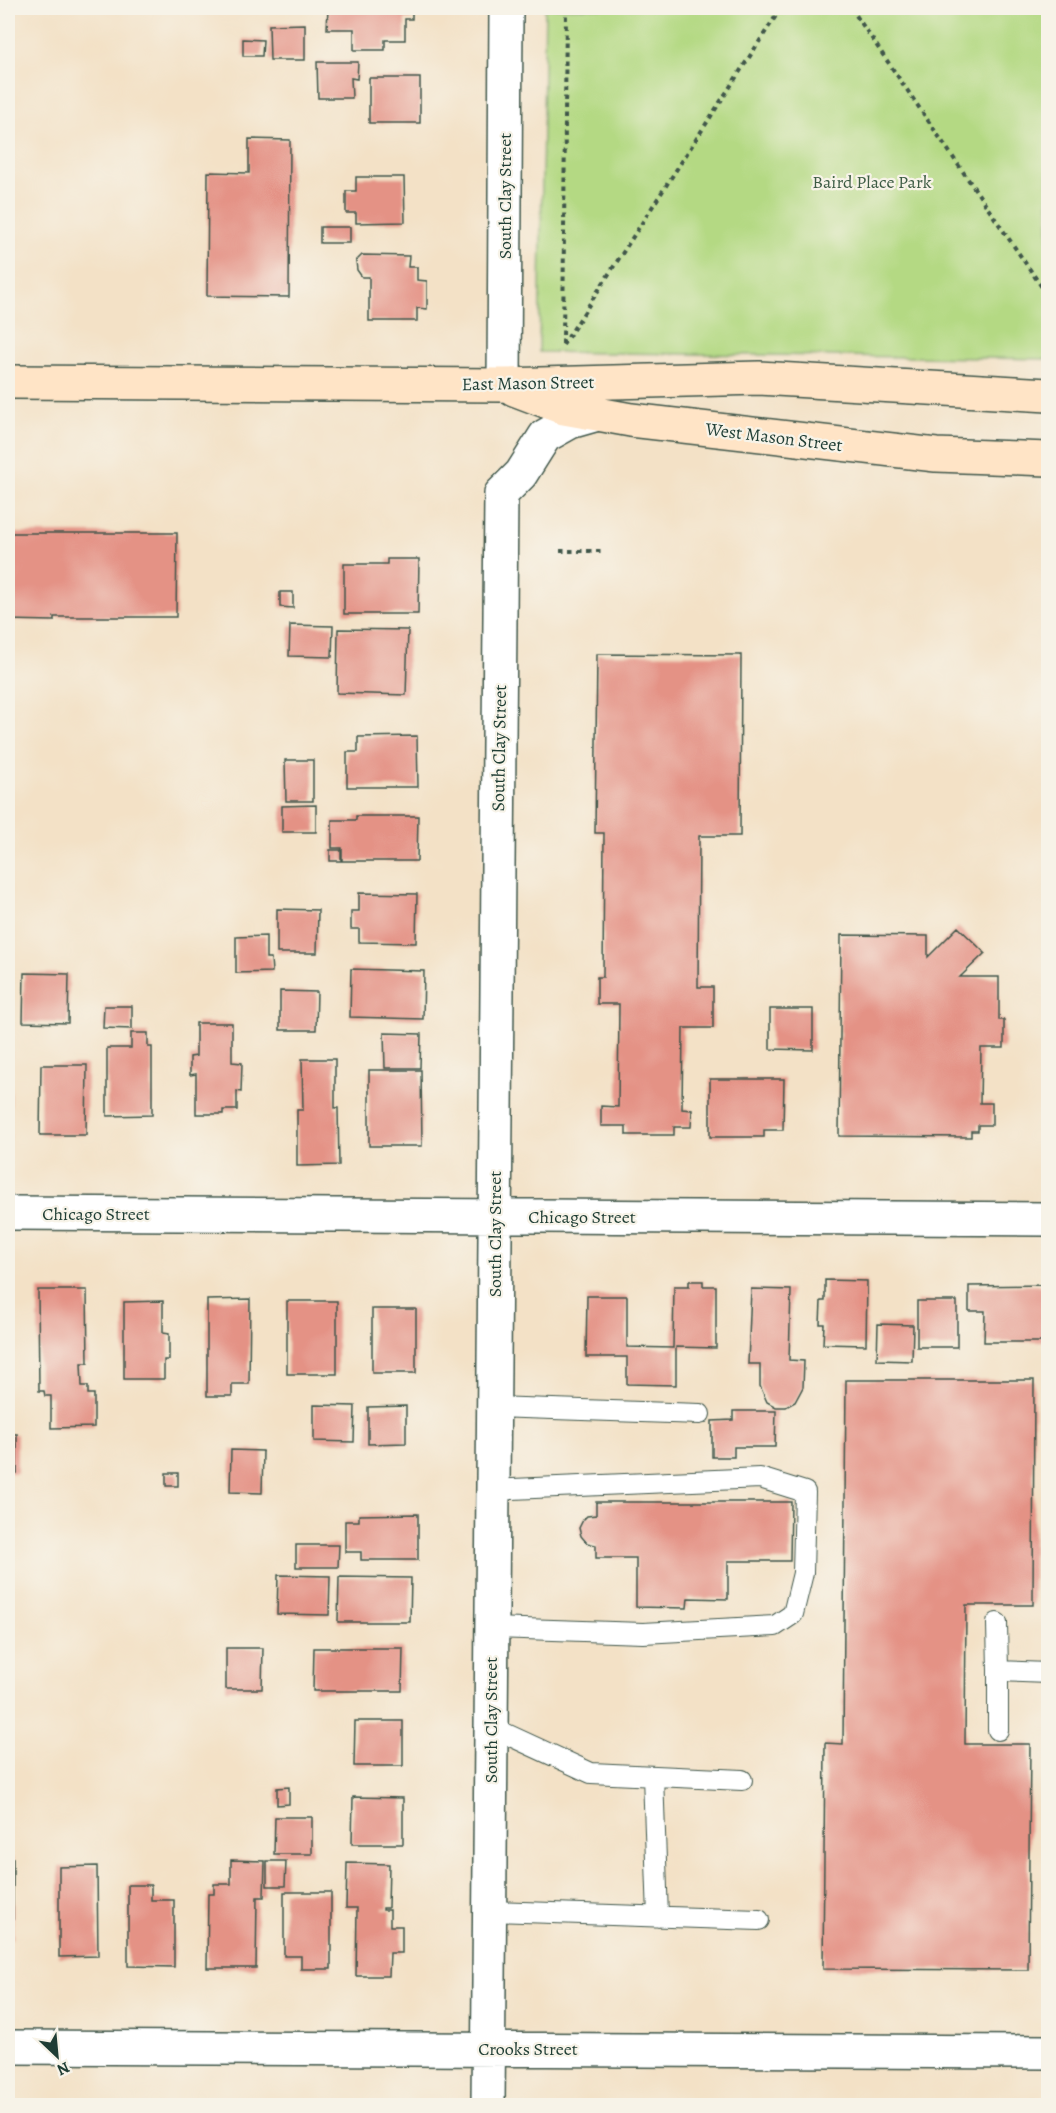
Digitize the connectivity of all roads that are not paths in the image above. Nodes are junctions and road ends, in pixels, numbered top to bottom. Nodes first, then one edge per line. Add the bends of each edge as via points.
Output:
1 (506, 8) edge
2 (8, 382) edge
3 (504, 385) junction
4 (1048, 395) edge
5 (598, 414) junction
6 (1048, 459) edge
7 (8, 1214) edge
8 (494, 1216) junction
9 (1048, 1219) edge
10 (493, 1407) junction
11 (700, 1414) dead end
12 (492, 1490) junction
13 (997, 1623) dead end
14 (492, 1628) junction
15 (998, 1671) junction
16 (1048, 1672) edge
17 (491, 1727) junction
18 (998, 1730) dead end
19 (653, 1776) junction
20 (742, 1780) dead end
21 (490, 1911) junction
22 (658, 1917) junction
23 (759, 1920) dead end
24 (8, 2047) edge
25 (489, 2049) junction
26 (1048, 2052) edge
27 (488, 2106) edge

1 - 3 street, South Clay Street
2 - 3 main road, East Mason Street
3 - 4 main road, East Mason Street via 759,378
3 - 5 main road, West Mason Street via 555,406
5 - 6 main road, West Mason Street via 936,455
5 - 8 street, South Clay Street via 570,422 545,436 521,474 501,494
7 - 8 street, Chicago Street
8 - 9 street, Chicago Street
8 - 10 street, South Clay Street
10 - 11 lane
10 - 12 street, South Clay Street
12 - 14 street, South Clay Street
12 - 14 lane via 760,1478 805,1492 803,1573 793,1614 775,1626 643,1633
13 - 15 lane
14 - 17 street, South Clay Street
15 - 16 lane
15 - 18 lane
17 - 19 lane via 591,1773
17 - 21 street, South Clay Street
19 - 20 lane
19 - 22 lane
21 - 22 lane
21 - 25 street, South Clay Street
22 - 23 lane
24 - 25 street, Crooks Street
25 - 26 street, Crooks Street
25 - 27 street, South Clay Street

